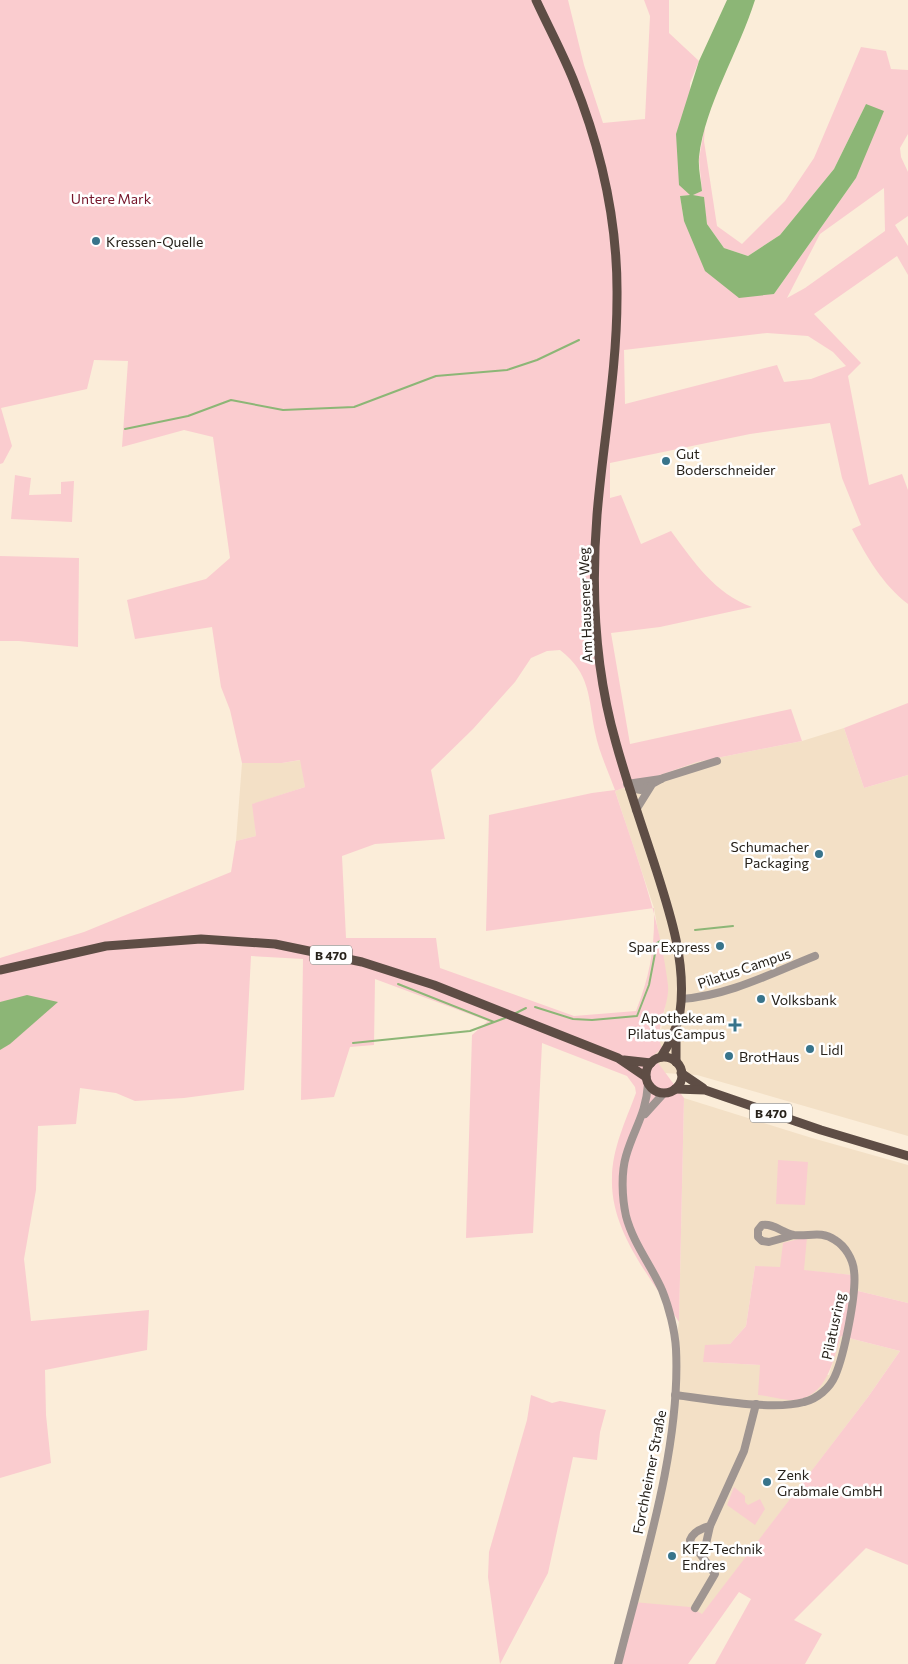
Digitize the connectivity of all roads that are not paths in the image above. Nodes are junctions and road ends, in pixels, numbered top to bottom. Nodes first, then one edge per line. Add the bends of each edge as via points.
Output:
1 (536, 0) edge
2 (717, 761) dead end
3 (663, 778) junction
4 (653, 785) junction
5 (628, 786) junction
6 (636, 810) junction
7 (815, 956) dead end
8 (0, 970) edge
9 (681, 999) junction
10 (676, 1030) junction
11 (618, 1058) junction
12 (662, 1058) junction
13 (676, 1062) junction
14 (651, 1063) junction
15 (681, 1074) junction
16 (647, 1080) junction
17 (675, 1089) junction
18 (705, 1090) junction
19 (664, 1093) junction
20 (644, 1115) junction
21 (908, 1156) edge
22 (794, 1235) dead end
23 (675, 1395) junction
24 (756, 1404) junction
25 (710, 1526) junction
26 (698, 1551) junction
27 (695, 1608) dead end
28 (618, 1664) edge

1 - 5 main road, Am Hausener Weg via 573,79 604,178 614,240 616,353 595,557 597,631 607,704
2 - 3 street
3 - 4 street
3 - 5 street
4 - 5 street via 641,790
4 - 6 street
5 - 6 main road, Am Hausener Weg
6 - 9 main road, Am Hausener Weg via 672,924
7 - 9 street, Pilatus Campus via 738,986
8 - 11 main road, B 470 via 106,946 141,942 201,939 275,944 362,962 434,985
9 - 10 main road, Am Hausener Weg
10 - 12 main road
10 - 13 main road
11 - 14 main road, B 470
11 - 16 main road, B 470
12 - 13 main road
12 - 14 main road
13 - 15 main road
14 - 16 main road
15 - 17 main road
15 - 18 main road, B 470
16 - 19 main road via 658,1092
16 - 20 street
17 - 18 main road, B 470
17 - 19 main road
18 - 21 main road, B 470
19 - 20 street
20 - 23 street, Forchheimer Straße via 626,1156 623,1184 626,1216 663,1292 676,1348
22 - 24 street, Pilatusring via 828,1236 845,1250 851,1260 854,1281 845,1337 835,1376 814,1398 794,1404
23 - 24 street, Pilatusring
23 - 28 street, Forchheimer Straße via 663,1477
24 - 25 street via 744,1451
25 - 26 street via 705,1548
25 - 26 street via 691,1536 690,1545
26 - 27 street via 715,1574

